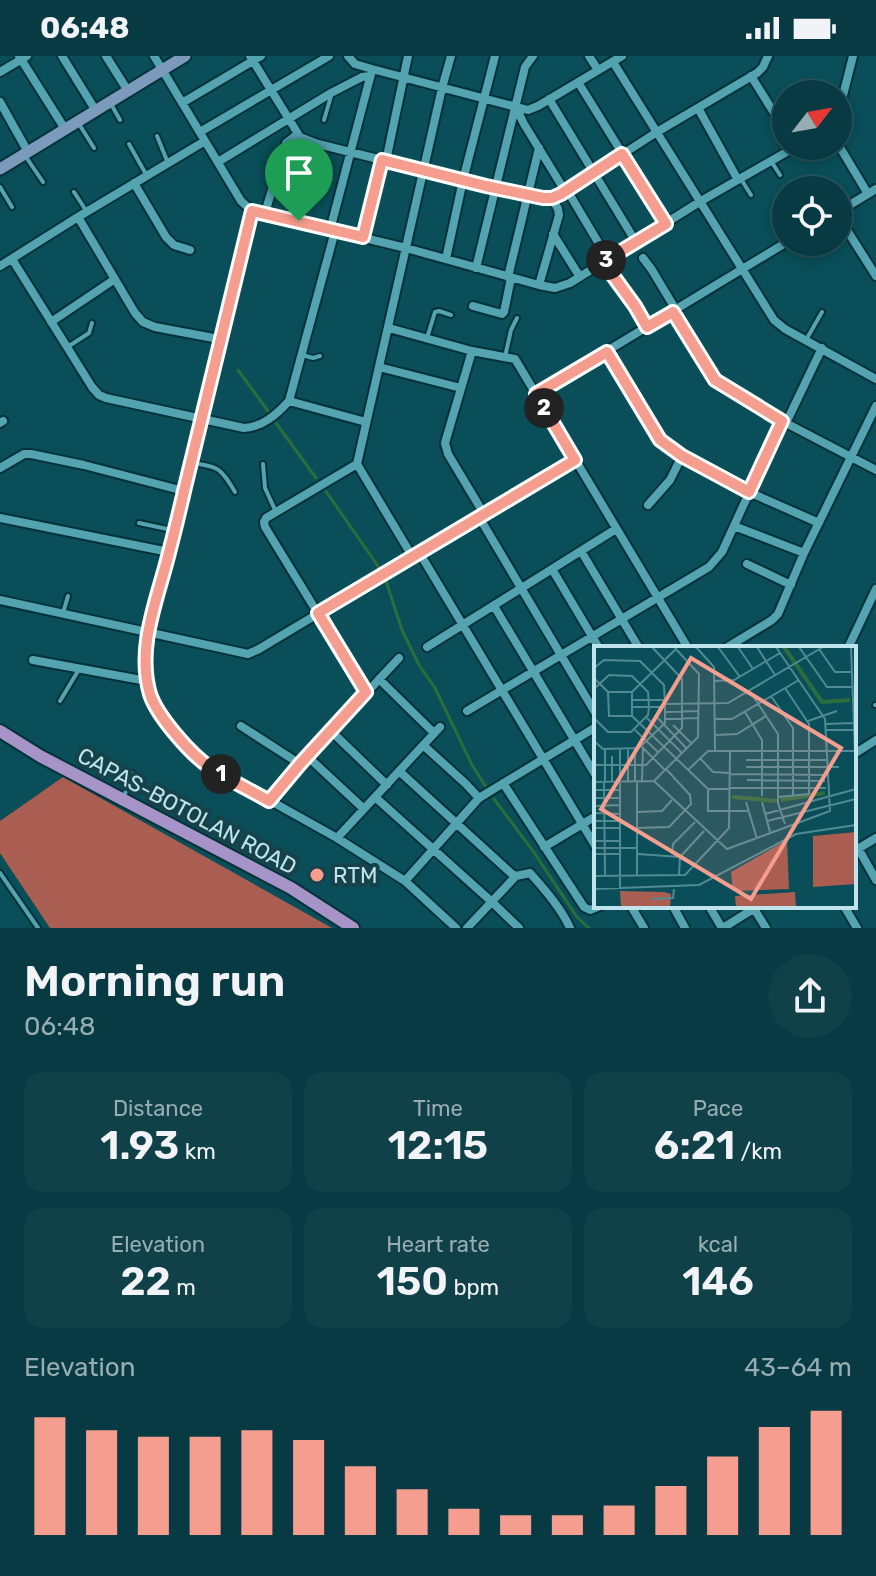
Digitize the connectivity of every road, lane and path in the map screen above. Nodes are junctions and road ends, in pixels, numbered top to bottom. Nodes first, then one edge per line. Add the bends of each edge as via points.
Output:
1 (62, 56) edge
2 (106, 56) edge
3 (154, 56) edge
4 (185, 56) edge
5 (329, 56) edge
6 (348, 56) edge
7 (408, 56) edge
8 (451, 56) edge
9 (495, 56) edge
10 (533, 56) edge
11 (589, 56) edge
12 (622, 56) edge
13 (768, 56) edge
14 (853, 56) edge
15 (22, 57) edge
16 (255, 58) edge
17 (613, 62) junction
18 (163, 70) junction
19 (598, 70) junction
20 (0, 72) edge
21 (371, 73) junction
22 (751, 76) junction
23 (403, 78) junction
24 (847, 80) edge
25 (578, 82) junction
26 (442, 88) junction
27 (128, 91) junction
28 (271, 91) junction
29 (331, 93) junction
30 (483, 99) junction
31 (549, 99) junction
32 (0, 102) edge
33 (109, 102) junction
34 (182, 103) junction
35 (518, 107) junction
36 (698, 108) junction
37 (772, 110) edge
38 (96, 111) junction
39 (120, 120) dead end
40 (288, 120) junction
41 (324, 120) dead end
42 (78, 121) junction
43 (65, 129) junction
44 (657, 132) junction
45 (298, 134) junction
46 (157, 136) dead end
47 (203, 136) junction
48 (129, 144) dead end
49 (318, 144) junction
50 (94, 148) dead end
51 (539, 148) junction
52 (350, 152) junction
53 (26, 153) junction
54 (622, 154) junction
55 (384, 160) junction
56 (850, 160) edge
57 (771, 161) joint
58 (218, 162) junction
59 (168, 163) junction
60 (0, 169) edge
61 (423, 170) junction
62 (594, 172) junction
63 (780, 175) dead end
64 (147, 176) junction
65 (463, 180) junction
66 (739, 180) junction
67 (43, 182) dead end
68 (134, 183) junction
69 (0, 187) edge
70 (495, 188) junction
71 (566, 190) junction
72 (872, 191) edge
73 (74, 192) dead end
74 (527, 195) junction
75 (751, 195) dead end
76 (552, 198) junction
77 (701, 201) junction
78 (852, 205) edge
79 (12, 207) dead end
80 (252, 211) junction
81 (265, 213) junction
82 (83, 214) junction
83 (299, 221) junction
84 (666, 224) junction
85 (332, 230) junction
86 (553, 234) junction
87 (363, 237) junction
88 (852, 237) edge
89 (636, 242) junction
90 (406, 248) junction
91 (190, 250) dead end
92 (772, 251) edge
93 (643, 258) dead end
94 (12, 259) junction
95 (446, 259) junction
96 (606, 261) junction
97 (0, 266) edge
98 (476, 268) junction
99 (742, 269) junction
100 (876, 276) edge
101 (580, 277) junction
102 (510, 278) junction
103 (115, 279) junction
104 (539, 285) junction
105 (473, 306) dead end
106 (675, 311) junction
107 (822, 312) dead end
108 (451, 315) dead end
109 (517, 318) dead end
110 (51, 322) junction
111 (92, 323) dead end
112 (647, 327) junction
113 (389, 328) junction
114 (427, 338) junction
115 (219, 339) junction
116 (806, 340) junction
117 (66, 347) junction
118 (822, 348) junction
119 (472, 351) junction
120 (607, 352) junction
121 (302, 355) junction
122 (320, 356) dead end
123 (505, 357) junction
124 (379, 367) junction
125 (876, 379) edge
126 (461, 388) junction
127 (536, 394) junction
128 (289, 401) junction
129 (876, 406) edge
130 (202, 420) junction
131 (366, 422) junction
132 (784, 422) junction
133 (682, 456) junction
134 (852, 456) junction
135 (575, 460) junction
136 (191, 463) junction
137 (263, 464) dead end
138 (357, 464) junction
139 (0, 468) edge
140 (876, 470) edge
141 (184, 491) junction
142 (235, 492) dead end
143 (749, 492) junction
144 (648, 505) dead end
145 (276, 512) junction
146 (481, 515) junction
147 (0, 518) edge
148 (139, 523) dead end
149 (819, 523) junction
150 (734, 526) junction
151 (616, 529) junction
152 (175, 530) junction
153 (581, 551) junction
154 (169, 552) junction
155 (804, 553) junction
156 (416, 554) junction
157 (747, 564) dead end
158 (552, 569) junction
159 (791, 585) junction
160 (522, 588) junction
161 (876, 589) edge
162 (68, 596) dead end
163 (659, 599) junction
164 (0, 600) edge
165 (494, 606) junction
166 (63, 613) junction
167 (318, 613) junction
168 (622, 620) junction
169 (463, 625) junction
170 (148, 632) junction
171 (593, 637) junction
172 (598, 646) edge
173 (638, 646) edge
174 (687, 646) edge
175 (729, 646) edge
176 (849, 646) edge
177 (427, 647) dead end
178 (562, 656) junction
179 (399, 658) dead end
180 (33, 660) dead end
181 (79, 669) junction
182 (534, 672) junction
183 (379, 679) junction
184 (147, 681) junction
185 (502, 691) junction
186 (366, 692) junction
187 (60, 701) dead end
188 (467, 711) dead end
189 (594, 711) edge
190 (241, 726) dead end
191 (594, 728) edge
192 (0, 731) edge
193 (331, 731) junction
194 (574, 740) junction
195 (876, 740) edge
196 (423, 745) junction
197 (856, 753) edge
198 (307, 756) junction
199 (543, 759) junction
200 (300, 764) junction
201 (399, 771) junction
202 (132, 773) dead end
203 (594, 773) edge
204 (503, 783) junction
205 (387, 785) junction
206 (375, 797) junction
207 (479, 798) junction
208 (124, 800) junction
209 (269, 801) junction
210 (364, 809) junction
211 (594, 817) edge
212 (456, 824) junction
213 (583, 824) junction
214 (337, 838) junction
215 (876, 838) edge
216 (594, 843) edge
217 (544, 847) junction
218 (433, 849) junction
219 (856, 850) edge
220 (0, 873) edge
221 (516, 876) junction
222 (876, 880) edge
223 (405, 881) junction
224 (492, 902) junction
225 (595, 908) edge
226 (632, 908) edge
227 (674, 908) edge
228 (710, 908) edge
229 (753, 908) edge
230 (756, 908) edge
231 (845, 908) edge
232 (38, 928) edge
233 (353, 928) edge
234 (456, 928) edge
235 (467, 928) edge
236 (519, 928) edge
237 (570, 928) edge
238 (644, 928) edge
239 (685, 928) edge
240 (722, 928) edge
241 (766, 928) edge
242 (857, 928) edge

1 - 38 street
2 - 27 street
3 - 18 street
4 - 18 street
5 - 28 street
6 - 21 street
7 - 23 street
8 - 26 street
9 - 30 street
10 - 35 street via 525,67
11 - 19 street
12 - 17 street
13 - 22 street
14 - 24 street
15 - 20 street
15 - 43 street
16 - 28 street
16 - 34 street
17 - 19 street
17 - 44 street
18 - 27 street
18 - 34 street
19 - 25 street
21 - 23 street
21 - 29 street
21 - 52 street
22 - 36 street
22 - 37 street
23 - 26 street
23 - 55 street
25 - 31 street
25 - 54 street
26 - 30 street
26 - 61 street
27 - 33 street
28 - 40 street
28 - 47 street
29 - 40 street
29 - 41 lane
30 - 35 street
30 - 65 street
31 - 35 street via 532,109
31 - 62 street
32 - 53 street
33 - 38 street
33 - 39 lane
34 - 47 street
35 - 51 street
35 - 70 street
36 - 44 street
36 - 66 street
38 - 42 street
40 - 45 street
40 - 58 street
42 - 43 street
42 - 50 lane
43 - 53 street
44 - 54 street
44 - 77 street
45 - 49 street
45 - 81 street via 286,143
46 - 59 lane
47 - 58 street
47 - 59 street
48 - 64 lane
49 - 52 street
49 - 83 street
51 - 71 street
51 - 74 street
52 - 55 street
52 - 85 street
53 - 60 street
53 - 67 lane
54 - 62 street
54 - 84 street
55 - 61 street
55 - 87 street
56 - 72 street
57 - 63 lane
57 - 66 street
58 - 80 street
59 - 64 street
61 - 65 street
61 - 90 street
62 - 71 street
62 - 89 street
64 - 68 street
65 - 70 street
65 - 95 street
66 - 75 lane
66 - 77 street
68 - 82 street
68 - 91 street via 166,237
69 - 79 lane
70 - 74 street
70 - 98 street
71 - 76 street
71 - 96 street
72 - 78 street
73 - 82 lane
74 - 76 street
74 - 102 street
76 - 86 street via 559,215
77 - 84 street
77 - 99 street
80 - 81 street
80 - 115 street
81 - 83 street
82 - 94 street
82 - 103 street
83 - 85 street
84 - 89 street
85 - 87 street
85 - 121 street
86 - 101 street
86 - 104 street
87 - 90 street
88 - 100 street
89 - 96 street
90 - 95 street
90 - 113 street
92 - 99 street
93 - 106 street
94 - 97 street
94 - 110 street
95 - 98 street
96 - 101 street
96 - 112 street
98 - 102 street
99 - 106 street
99 - 116 street via 774,320
101 - 104 street via 555,288
102 - 104 street
102 - 105 street via 502,314
103 - 110 street
103 - 115 street via 143,322
106 - 112 street
106 - 132 street via 715,380
107 - 116 lane
108 - 114 lane via 435,312
109 - 123 lane
110 - 117 street
111 - 117 lane via 89,333
112 - 120 street
113 - 114 street
113 - 124 street
114 - 119 street
115 - 130 street
116 - 118 street
117 - 130 street via 99,395
118 - 125 street
118 - 132 street
119 - 123 street
119 - 126 street
120 - 127 street
120 - 133 street via 660,440
121 - 122 lane
121 - 128 street
123 - 127 street via 515,359
124 - 126 street
124 - 131 street
126 - 146 street via 445,448
127 - 135 street
128 - 130 street via 251,428
128 - 131 street
129 - 134 street
130 - 136 street
131 - 138 street
132 - 134 street
132 - 143 street
133 - 143 street
133 - 144 street
134 - 140 street
134 - 149 street
135 - 146 street
135 - 151 street
136 - 141 street
136 - 142 lane via 216,467
137 - 145 lane via 265,488
138 - 145 street
138 - 156 street
139 - 141 street via 31,454
141 - 152 street
143 - 149 street
143 - 150 street
145 - 167 street via 266,518 265,527
146 - 156 street
146 - 160 street
147 - 154 street
148 - 152 lane
149 - 155 street
150 - 155 street
150 - 163 street via 709,567
151 - 153 street
151 - 163 street
152 - 154 street
153 - 158 street
153 - 168 street
154 - 170 street
155 - 159 street
156 - 167 street
156 - 169 street
157 - 159 street
158 - 160 street
158 - 171 street
159 - 175 street via 772,620
160 - 165 street
160 - 178 street
161 - 176 street
162 - 166 lane
163 - 168 street
163 - 174 street
164 - 166 street
165 - 169 street
165 - 182 street
166 - 170 street
167 - 170 street via 248,654
167 - 186 street
168 - 171 street
168 - 173 street
169 - 177 street
169 - 185 street
170 - 184 street
171 - 172 street
171 - 178 street
178 - 182 street
178 - 189 street
179 - 183 street
180 - 181 street
181 - 184 street
181 - 187 lane
182 - 185 street
182 - 194 street
183 - 186 street
183 - 196 street via 437,730
184 - 209 street via 164,720 185,744 208,766
185 - 188 street
185 - 199 street
186 - 193 street
190 - 200 street
191 - 194 street
192 - 208 main road, CAPAS-BOTOLAN ROAD
193 - 198 street
193 - 205 street
194 - 199 street
194 - 203 street
195 - 197 street
196 - 201 street
196 - 207 street
198 - 200 street
198 - 210 street
199 - 204 street
199 - 213 street
200 - 209 street
201 - 205 street
201 - 212 street
202 - 208 lane
204 - 207 street
204 - 217 street
205 - 206 street
206 - 210 street
206 - 218 street
207 - 212 street
208 - 233 main road, CAPAS-BOTOLAN ROAD via 291,888
209 - 214 street
210 - 214 street
211 - 213 street
212 - 218 street
212 - 221 street
213 - 216 street
213 - 217 street
214 - 223 street
215 - 219 street
217 - 225 street via 584,907
218 - 223 street
218 - 224 street
219 - 222 street
220 - 232 lane
221 - 224 street
221 - 237 street via 530,873
223 - 234 street
224 - 235 street
224 - 236 street
226 - 238 street
227 - 239 street
228 - 240 street
229 - 240 street
230 - 241 street
231 - 242 street

